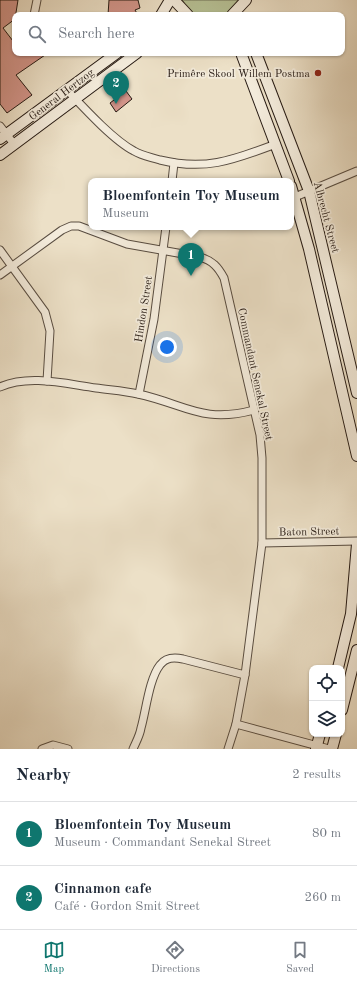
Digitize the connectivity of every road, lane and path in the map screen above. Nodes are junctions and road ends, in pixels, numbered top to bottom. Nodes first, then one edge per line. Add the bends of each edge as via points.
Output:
1 (37, 0) edge
2 (170, 0) edge
3 (174, 0) edge
4 (245, 2) edge
5 (35, 12) edge
6 (163, 12) edge
7 (185, 12) edge
8 (235, 12) edge
9 (246, 12) edge
10 (113, 56) edge
11 (132, 56) edge
12 (242, 56) edge
13 (257, 56) edge
14 (66, 89) junction
15 (75, 99) junction
16 (0, 126) edge
17 (3, 137) edge
18 (14, 144) junction
19 (276, 144) junction
20 (0, 155) edge
21 (174, 163) junction
22 (357, 171) edge
23 (172, 178) edge
24 (288, 178) edge
25 (309, 191) junction
26 (295, 196) joint
27 (88, 229) edge
28 (89, 230) edge
29 (166, 230) edge
30 (0, 250) edge
31 (164, 250) junction
32 (12, 266) junction
33 (0, 275) edge
34 (47, 381) junction
35 (0, 387) edge
36 (357, 393) edge
37 (139, 394) junction
38 (254, 410) junction
39 (357, 456) edge
40 (357, 542) edge
41 (262, 543) junction
42 (344, 642) junction
43 (357, 644) edge
44 (357, 650) edge
45 (339, 665) edge
46 (245, 675) junction
47 (344, 701) edge
48 (236, 724) junction
49 (319, 737) edge
50 (335, 737) edge
51 (317, 747) edge
52 (42, 749) edge
53 (68, 749) edge
54 (133, 749) edge
55 (228, 749) edge
56 (329, 749) edge
57 (332, 749) edge

1 - 5 street
2 - 6 street
3 - 7 street
4 - 8 street
4 - 9 street
10 - 14 street, General Hertzog
11 - 15 street, General Hertzog
12 - 19 street
13 - 25 street, Albrecht Street
14 - 15 street
14 - 17 street, General Hertzog
15 - 18 street, General Hertzog
15 - 21 street via 126,146 145,156
16 - 17 street
17 - 18 street
18 - 20 street, General Hertzog
19 - 21 street via 218,163
19 - 24 street
21 - 23 street
22 - 25 street
25 - 26 street
25 - 36 street, Albrecht Street
26 - 39 street
27 - 32 street, Commandant Senekal Street via 71,226 52,236
28 - 31 street, Commandant Senekal Street via 126,244
29 - 31 street, Hindon Street
30 - 32 street
31 - 37 street, Hindon Street
31 - 38 street, Commandant Senekal Street via 210,260 220,271 231,307
32 - 33 street, Commandant Senekal Street
32 - 34 street via 41,304 48,321 50,340
34 - 35 street via 18,382
34 - 37 street
37 - 38 street via 204,415 226,415
38 - 41 street, Commandant Senekal Street via 262,458
40 - 41 street, Baton Street
40 - 42 street via 354,595
41 - 46 street, Commandant Senekal Street
42 - 43 street
42 - 45 street
44 - 47 street
46 - 48 street, Commandant Senekal Street
46 - 54 street via 183,659 165,660 155,674 141,731
48 - 51 street
48 - 55 street, Commandant Senekal Street
49 - 51 street
50 - 57 street
51 - 56 street
52 - 53 street via 53,745

